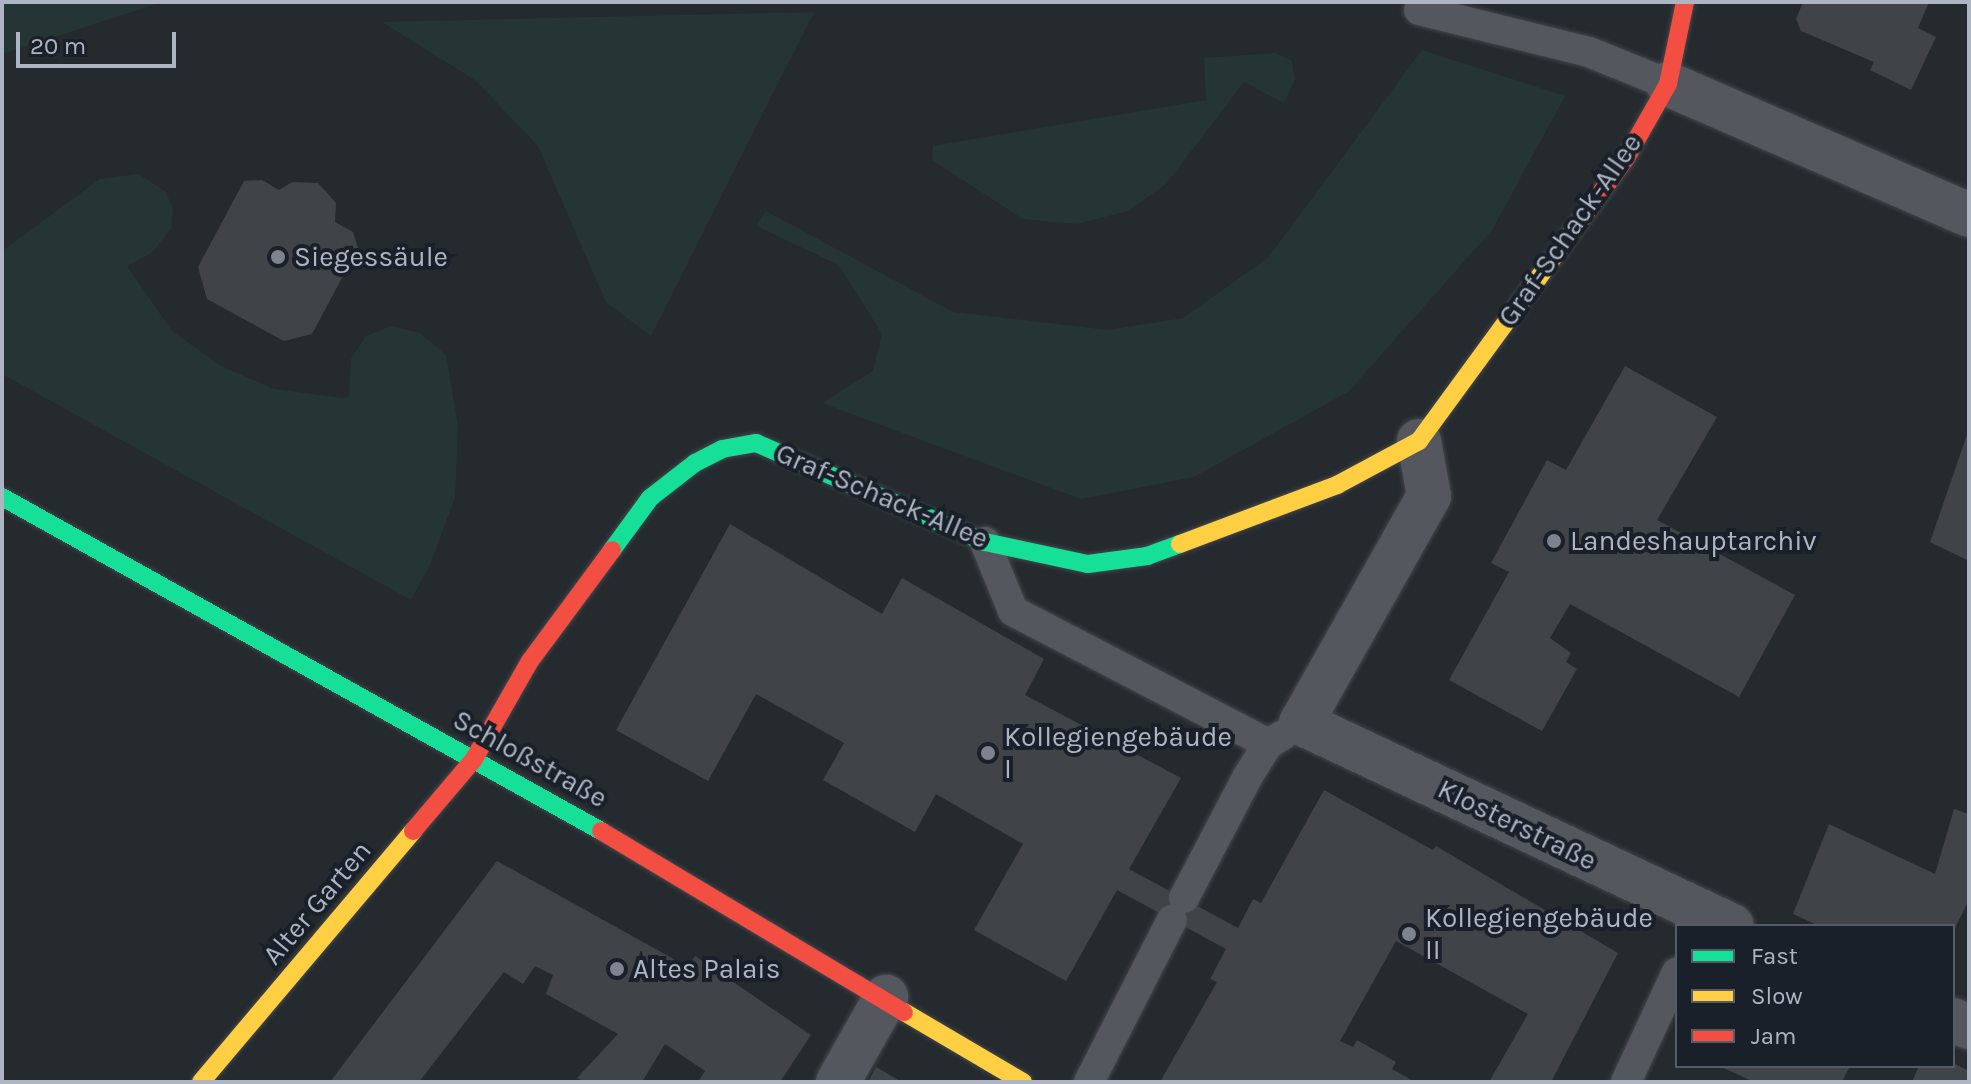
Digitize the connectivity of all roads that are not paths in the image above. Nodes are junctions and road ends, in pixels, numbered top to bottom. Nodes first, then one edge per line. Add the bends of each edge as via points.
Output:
1 (1685, 2) edge
2 (1419, 10) dead end
3 (1668, 84) junction
4 (1969, 215) edge
5 (1419, 441) junction
6 (2, 497) edge
7 (985, 542) junction
8 (1285, 733) junction
9 (474, 759) junction
10 (1712, 922) edge
11 (1675, 976) edge
12 (886, 997) junction
13 (201, 1082) edge
14 (838, 1082) edge
15 (1023, 1082) edge
16 (1089, 1082) edge
17 (1626, 1082) edge

1 - 3 street, Graf-Schack-Allee
2 - 3 lane via 1589,52
3 - 4 street
3 - 5 street, Graf-Schack-Allee via 1626,158
5 - 7 street, Graf-Schack-Allee via 1337,485 1147,556 1088,564
5 - 8 street via 1429,496
6 - 9 street, Schloßstraße
7 - 8 lane via 1013,611
7 - 9 street, Graf-Schack-Allee via 803,459 756,443 722,449 650,498 530,661
8 - 10 street, Klosterstraße
8 - 16 lane via 1178,909
9 - 12 street, Schloßstraße
9 - 13 street, Alter Garten
11 - 17 lane
12 - 14 street
12 - 15 street, Schloßstraße

